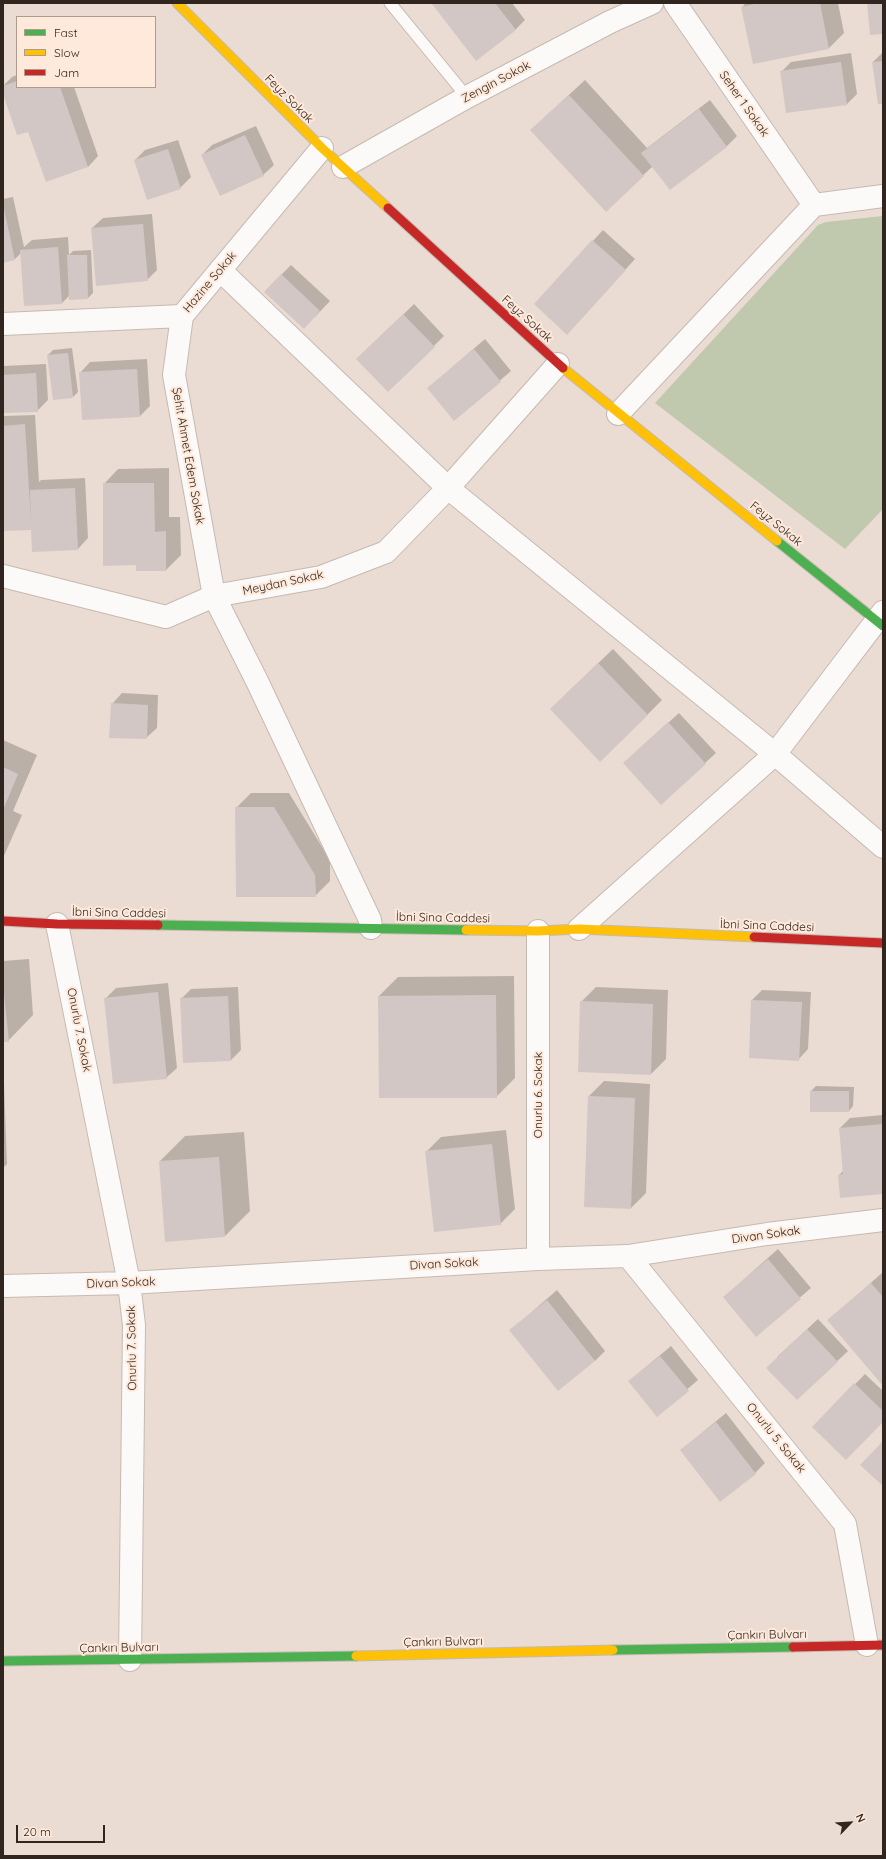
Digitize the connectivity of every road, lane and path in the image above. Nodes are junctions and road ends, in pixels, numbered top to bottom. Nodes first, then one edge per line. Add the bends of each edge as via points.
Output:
1 (177, 3) edge
2 (390, 3) edge
3 (652, 3) edge
4 (675, 3) edge
5 (467, 97) junction
6 (322, 148) junction
7 (343, 167) junction
8 (883, 196) edge
9 (814, 205) junction
10 (220, 270) junction
11 (182, 316) junction
12 (3, 324) edge
13 (558, 364) junction
14 (618, 414) junction
15 (448, 488) junction
16 (3, 576) edge
17 (214, 596) junction
18 (881, 619) edge
19 (774, 754) junction
20 (883, 847) edge
21 (3, 921) edge
22 (57, 924) junction
23 (371, 928) junction
24 (579, 929) junction
25 (538, 931) junction
26 (883, 943) edge
27 (883, 1220) edge
28 (628, 1256) junction
29 (538, 1259) junction
30 (129, 1283) junction
31 (3, 1286) edge
32 (875, 1645) edge
33 (130, 1660) junction
34 (3, 1661) edge

1 - 6 street, Feyz Sokak
2 - 5 lane
3 - 5 street, Zengin Sokak via 610,22
4 - 9 street, Seher 1 Sokak
5 - 7 street, Zengin Sokak
6 - 7 street, Feyz Sokak
6 - 10 street, Hazine Sokak
7 - 13 street, Feyz Sokak
8 - 9 street
9 - 14 street
10 - 11 street, Hazine Sokak
10 - 15 street
11 - 12 street, Hazine Sokak
11 - 17 street, Şehit Ahmet Edem Sokak via 174,375
13 - 14 street, Feyz Sokak
13 - 15 street, Meydan Sokak
14 - 18 street, Feyz Sokak
15 - 17 street, Meydan Sokak via 386,552 321,577
15 - 19 street
16 - 17 street, Meydan Sokak via 166,617
17 - 23 street, Şehit Ahmet Edem Sokak via 370,920
18 - 19 street
19 - 20 street
19 - 24 street
21 - 22 street, İbni Sina Caddesi
22 - 23 street, İbni Sina Caddesi
22 - 30 street, Onurlu 7. Sokak
23 - 25 street, İbni Sina Caddesi
24 - 25 street, İbni Sina Caddesi
24 - 26 street, İbni Sina Caddesi
25 - 29 street, Onurlu 6. Sokak
27 - 28 street, Divan Sokak via 767,1234
28 - 29 street, Divan Sokak
28 - 32 street, Onurlu 5. Sokak via 845,1524
29 - 30 street, Divan Sokak
30 - 31 street, Divan Sokak
30 - 33 street, Onurlu 7. Sokak via 134,1325
32 - 33 street, Çankırı Bulvarı
33 - 34 street, Çankırı Bulvarı

